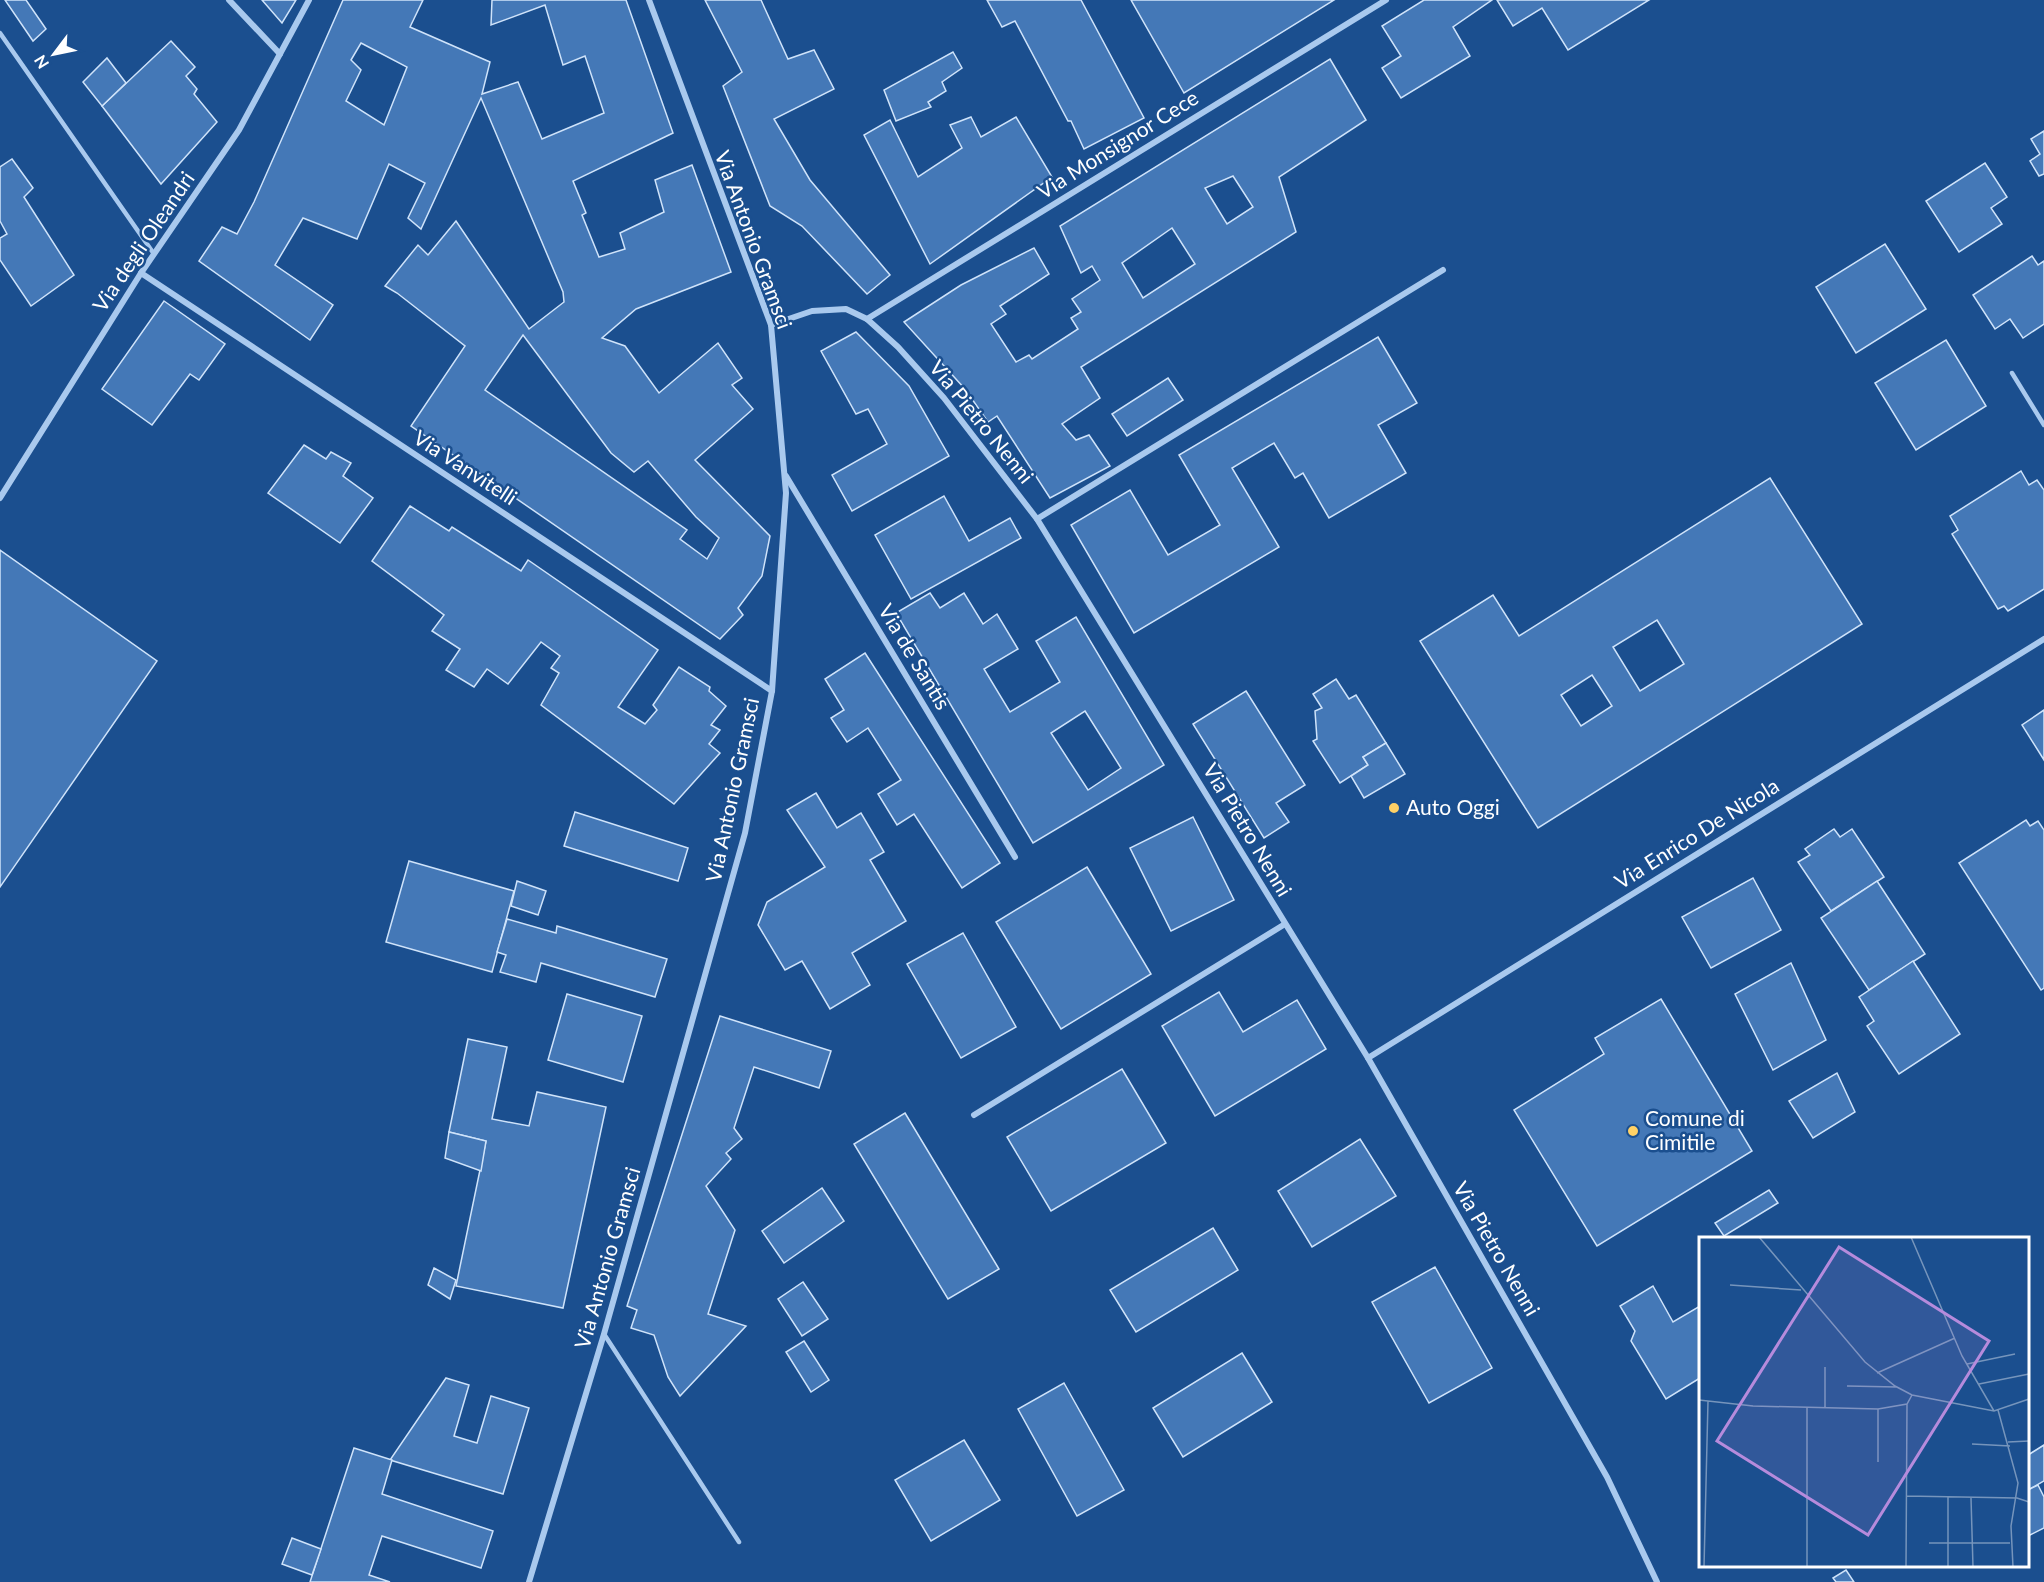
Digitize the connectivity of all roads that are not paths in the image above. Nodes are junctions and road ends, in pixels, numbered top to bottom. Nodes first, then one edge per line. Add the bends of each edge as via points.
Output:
1 (229, 0) edge
2 (309, 0) edge
3 (649, 0) edge
4 (1386, 0) edge
5 (0, 33) edge
6 (280, 54) junction
7 (154, 254) junction
8 (1443, 270) dead end
9 (141, 273) junction
10 (867, 319) junction
11 (771, 325) junction
12 (2012, 373) dead end
13 (2044, 425) edge
14 (784, 473) junction
15 (0, 498) edge
16 (1037, 519) junction
17 (2044, 639) edge
18 (772, 691) junction
19 (1015, 858) dead end
20 (1285, 924) junction
21 (1368, 1058) junction
22 (974, 1115) dead end
23 (604, 1334) junction
24 (739, 1542) dead end
25 (529, 1582) edge
26 (1657, 1582) edge

1 - 6 street
2 - 6 street, Via degli Oleandri
3 - 11 street, Via Antonio Gramsci
4 - 10 street, Via Monsignor Cece
5 - 7 lane
6 - 7 street, Via degli Oleandri via 239,130
7 - 9 street, Via degli Oleandri
8 - 16 street
9 - 15 street, Via degli Oleandri
9 - 18 street, Via Vanvitelli
10 - 11 street, Via Pietro Nenni via 846,309 812,311
10 - 16 street, Via Pietro Nenni via 944,398
11 - 14 street, Via Antonio Gramsci
12 - 13 lane
14 - 18 street, Via Antonio Gramsci via 786,492
14 - 19 street, Via de Santis
16 - 20 street, Via Pietro Nenni
17 - 21 street, Via Enrico De Nicola
18 - 23 street, Via Antonio Gramsci via 745,833
20 - 21 street, Via Pietro Nenni
20 - 22 street
21 - 26 street, Via Pietro Nenni via 1607,1477
23 - 24 lane
23 - 25 street, Via Antonio Gramsci

